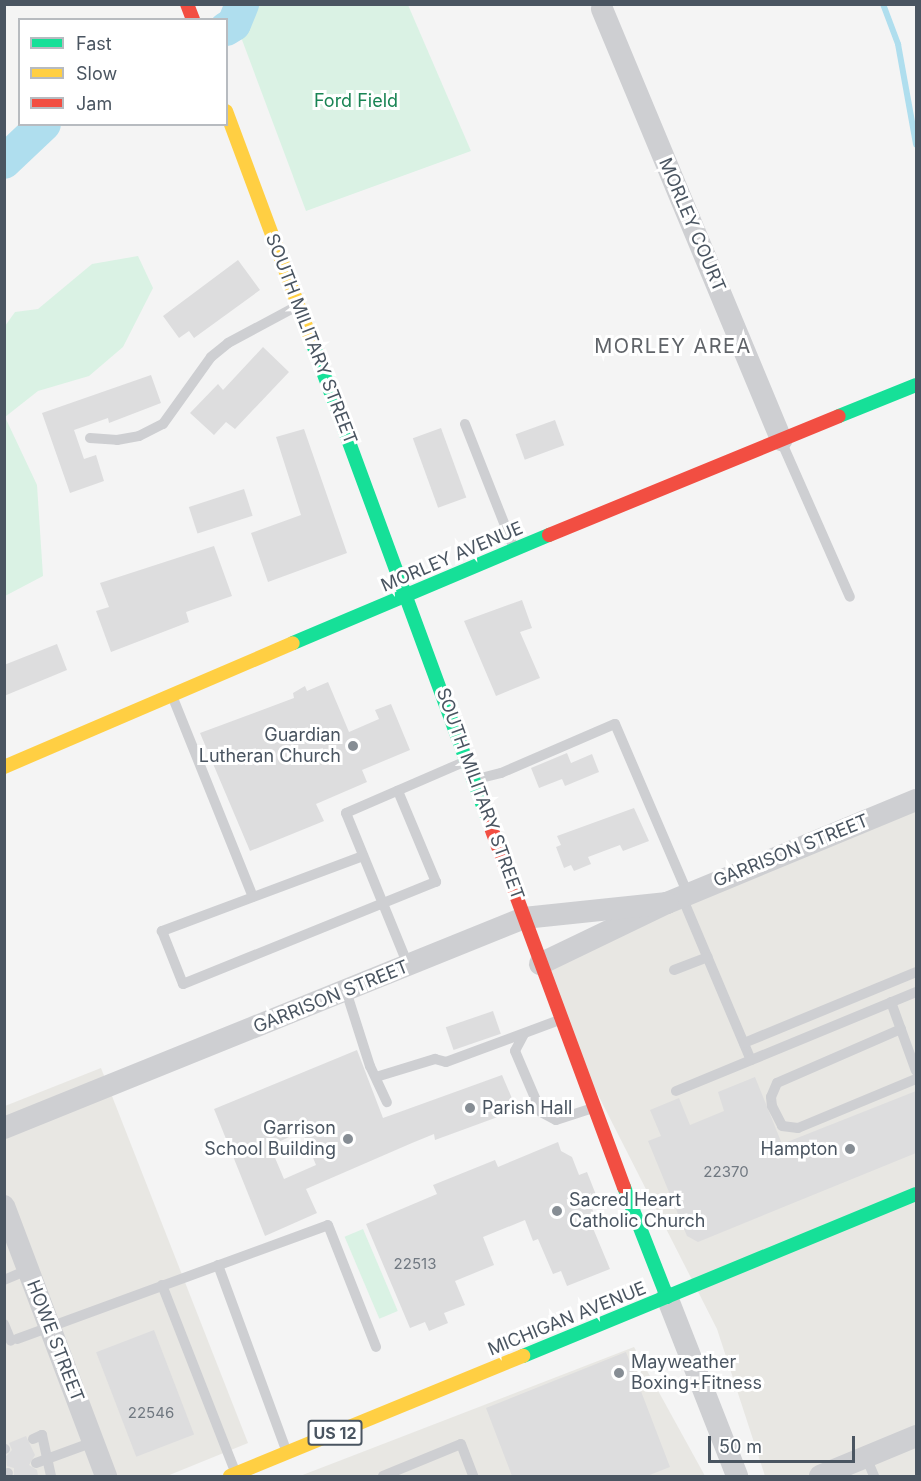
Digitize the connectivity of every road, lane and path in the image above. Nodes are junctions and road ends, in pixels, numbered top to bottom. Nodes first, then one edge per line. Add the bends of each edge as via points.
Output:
1 (602, 9) dead end
2 (228, 116) edge
3 (298, 305) junction
4 (916, 385) edge
5 (465, 424) dead end
6 (90, 438) dead end
7 (781, 440) junction
8 (514, 550) junction
9 (407, 594) junction
10 (850, 597) dead end
11 (172, 695) junction
12 (468, 761) junction
13 (4, 767) edge
14 (474, 779) junction
15 (398, 790) junction
16 (916, 800) edge
17 (363, 856) junction
18 (253, 897) junction
19 (679, 898) junction
20 (383, 903) junction
21 (524, 918) junction
22 (708, 957) junction
23 (540, 964) junction
24 (408, 965) junction
25 (674, 970) dead end
26 (916, 972) edge
27 (346, 991) junction
28 (916, 992) edge
29 (891, 1002) junction
30 (560, 1020) junction
31 (901, 1029) junction
32 (524, 1034) junction
33 (744, 1043) junction
34 (751, 1060) junction
35 (916, 1071) edge
36 (375, 1077) junction
37 (916, 1078) edge
38 (676, 1091) dead end
39 (387, 1102) dead end
40 (595, 1107) junction
41 (4, 1128) edge
42 (916, 1194) edge
43 (4, 1206) edge
44 (218, 1264) junction
45 (28, 1270) junction
46 (4, 1280) edge
47 (162, 1285) junction
48 (667, 1297) junction
49 (4, 1324) edge
50 (49, 1326) junction
51 (376, 1347) dead end
52 (916, 1436) edge
53 (33, 1439) dead end
54 (93, 1442) junction
55 (287, 1453) junction
56 (41, 1461) junction
57 (870, 1467) edge
58 (233, 1475) edge
59 (51, 1476) edge
60 (106, 1476) edge
61 (383, 1476) edge
62 (473, 1476) edge
63 (737, 1476) edge
64 (820, 1476) edge

1 - 7 street, MORLEY COURT
2 - 3 street, SOUTH MILITARY STREET
3 - 6 lane via 228,343 211,357 163,424 139,436 117,440
3 - 9 street, SOUTH MILITARY STREET
4 - 7 street, MORLEY AVENUE
5 - 8 lane
7 - 8 street, MORLEY AVENUE
7 - 10 lane
8 - 9 street, MORLEY AVENUE
9 - 11 street, MORLEY AVENUE
9 - 12 street, SOUTH MILITARY STREET
11 - 13 street, MORLEY AVENUE
11 - 18 lane
12 - 14 street, SOUTH MILITARY STREET
12 - 15 lane
14 - 19 lane via 501,773 615,724
14 - 21 street, SOUTH MILITARY STREET
15 - 17 lane via 346,813
15 - 20 lane via 436,882
16 - 19 street, GARRISON STREET
17 - 18 lane
17 - 20 lane
18 - 20 lane via 162,931 183,984
19 - 21 street, GARRISON STREET
19 - 22 lane
19 - 23 street, GARRISON STREET
20 - 24 lane
21 - 23 street, SOUTH MILITARY STREET
21 - 24 street, GARRISON STREET
22 - 25 lane
22 - 33 lane
23 - 30 street, SOUTH MILITARY STREET
24 - 27 street, GARRISON STREET
26 - 33 lane
27 - 36 lane
27 - 41 street, GARRISON STREET
28 - 29 lane
29 - 31 lane
29 - 34 lane
30 - 32 lane
30 - 40 street, SOUTH MILITARY STREET
31 - 35 lane
31 - 37 lane via 777,1083 772,1106 782,1126 798,1128
32 - 36 lane via 446,1062 435,1059
32 - 40 lane via 515,1051 541,1112 548,1118 563,1119
33 - 34 lane
34 - 38 lane
36 - 39 lane
40 - 48 street, SOUTH MILITARY STREET
42 - 48 street, MICHIGAN AVENUE / US 12
43 - 45 street, HOWE STREET
44 - 47 lane
44 - 51 lane via 328,1225
44 - 55 lane
45 - 46 lane
45 - 50 street, HOWE STREET
47 - 50 lane
47 - 58 lane
48 - 55 street, MICHIGAN AVENUE / US 12
48 - 63 street, SOUTH MILITARY STREET
49 - 50 lane via 14,1340
50 - 54 street, HOWE STREET
52 - 57 street
53 - 56 lane via 42,1435
54 - 56 lane
54 - 60 street, HOWE STREET
55 - 58 street, MICHIGAN AVENUE / US 12
56 - 59 lane
57 - 64 street
61 - 62 lane via 461,1444

